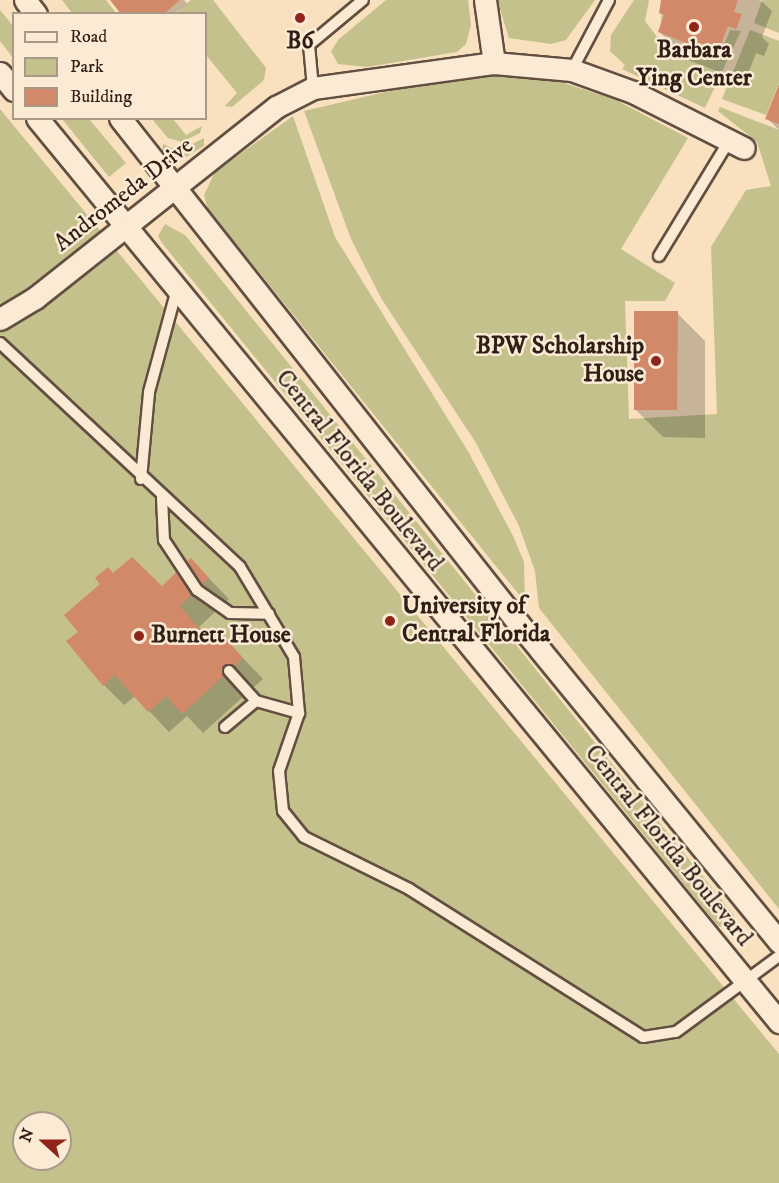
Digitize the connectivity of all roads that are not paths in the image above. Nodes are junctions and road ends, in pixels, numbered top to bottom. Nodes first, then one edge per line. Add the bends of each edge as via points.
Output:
1 (25, 0) edge
2 (363, 0) edge
3 (485, 0) edge
4 (609, 0) edge
5 (34, 12) edge
6 (494, 63) junction
7 (572, 70) junction
8 (0, 73) edge
9 (12, 88) edge
10 (313, 88) junction
11 (39, 120) edge
12 (122, 120) edge
13 (736, 144) joint
14 (176, 188) junction
15 (126, 226) junction
16 (659, 256) dead end
17 (177, 289) junction
18 (0, 319) edge
19 (0, 343) edge
20 (141, 479) junction
21 (162, 498) junction
22 (269, 614) junction
23 (229, 671) dead end
24 (256, 701) junction
25 (299, 713) junction
26 (225, 727) dead end
27 (779, 942) edge
28 (779, 956) edge
29 (746, 982) junction
30 (779, 1022) edge

1 - 5 street
2 - 10 lane via 309,45
3 - 6 street
4 - 7 lane
6 - 7 street, Andromeda Drive
6 - 10 street, Andromeda Drive
7 - 13 street, Andromeda Drive via 633,92
8 - 9 street
10 - 14 street, Andromeda Drive via 276,107
11 - 15 street, Central Florida Boulevard
12 - 14 street, Central Florida Boulevard
13 - 16 lane
14 - 15 street, Andromeda Drive
14 - 27 street, Central Florida Boulevard via 519,624
15 - 17 street, Central Florida Boulevard
15 - 18 street, Andromeda Drive
17 - 20 lane via 149,392
17 - 29 street, Central Florida Boulevard
19 - 20 lane
20 - 21 lane
21 - 22 lane via 240,567
21 - 22 lane via 164,540 197,590 230,614
22 - 25 lane via 294,657
23 - 24 lane
24 - 25 lane
24 - 26 lane
25 - 29 lane via 279,771 283,811 304,837 332,854 409,890 643,1037 676,1032
28 - 29 lane
29 - 30 street, Central Florida Boulevard

